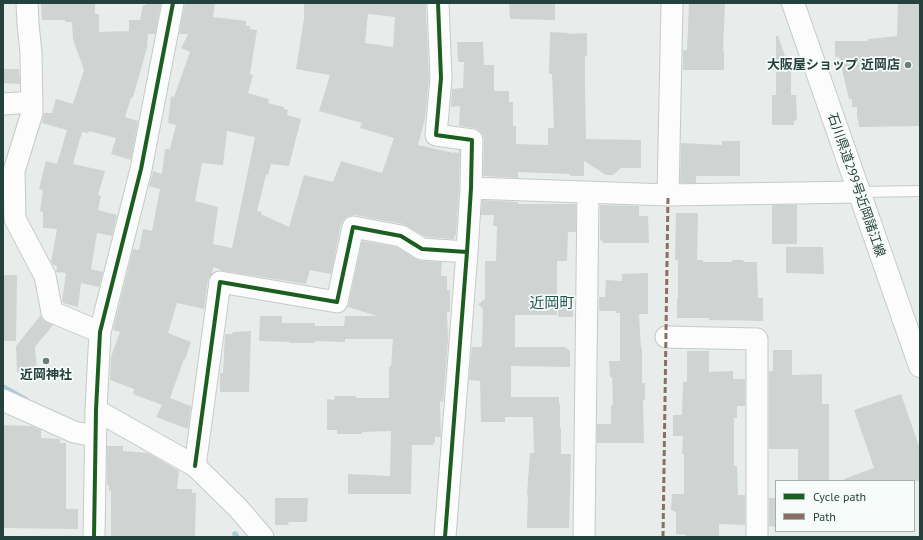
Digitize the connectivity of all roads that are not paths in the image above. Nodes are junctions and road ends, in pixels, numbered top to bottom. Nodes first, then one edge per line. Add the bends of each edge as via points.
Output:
1 (27, 3) edge
2 (173, 3) edge
3 (438, 3) edge
4 (672, 3) edge
5 (793, 3) edge
6 (32, 102) junction
7 (3, 104) edge
8 (471, 188) junction
9 (588, 192) junction
10 (859, 192) junction
11 (920, 192) edge
12 (668, 196) junction
13 (467, 252) junction
14 (100, 332) junction
15 (666, 337) dead end
16 (920, 366) edge
17 (3, 400) edge
18 (96, 410) junction
19 (96, 436) junction
20 (195, 466) junction
21 (94, 537) edge
22 (263, 537) edge
23 (445, 537) edge
24 (584, 537) edge
25 (757, 537) edge

1 - 6 street
2 - 14 street via 141,169
3 - 8 street via 441,78 436,135 472,140
4 - 12 street
5 - 10 main road, 石川県道299号近岡諸江線
6 - 7 street
6 - 14 street via 32,114 14,171 15,219 45,276 52,312
8 - 9 street
8 - 13 street
9 - 12 street
9 - 24 street
10 - 11 lane
10 - 12 street
10 - 16 main road, 石川県道299号近岡諸江線
13 - 20 street via 422,249 401,236 353,227 337,302 220,282
13 - 23 street
14 - 18 street
15 - 25 street via 757,339
17 - 19 street via 74,432
18 - 19 street
18 - 20 street
19 - 21 street
20 - 22 street via 238,508

